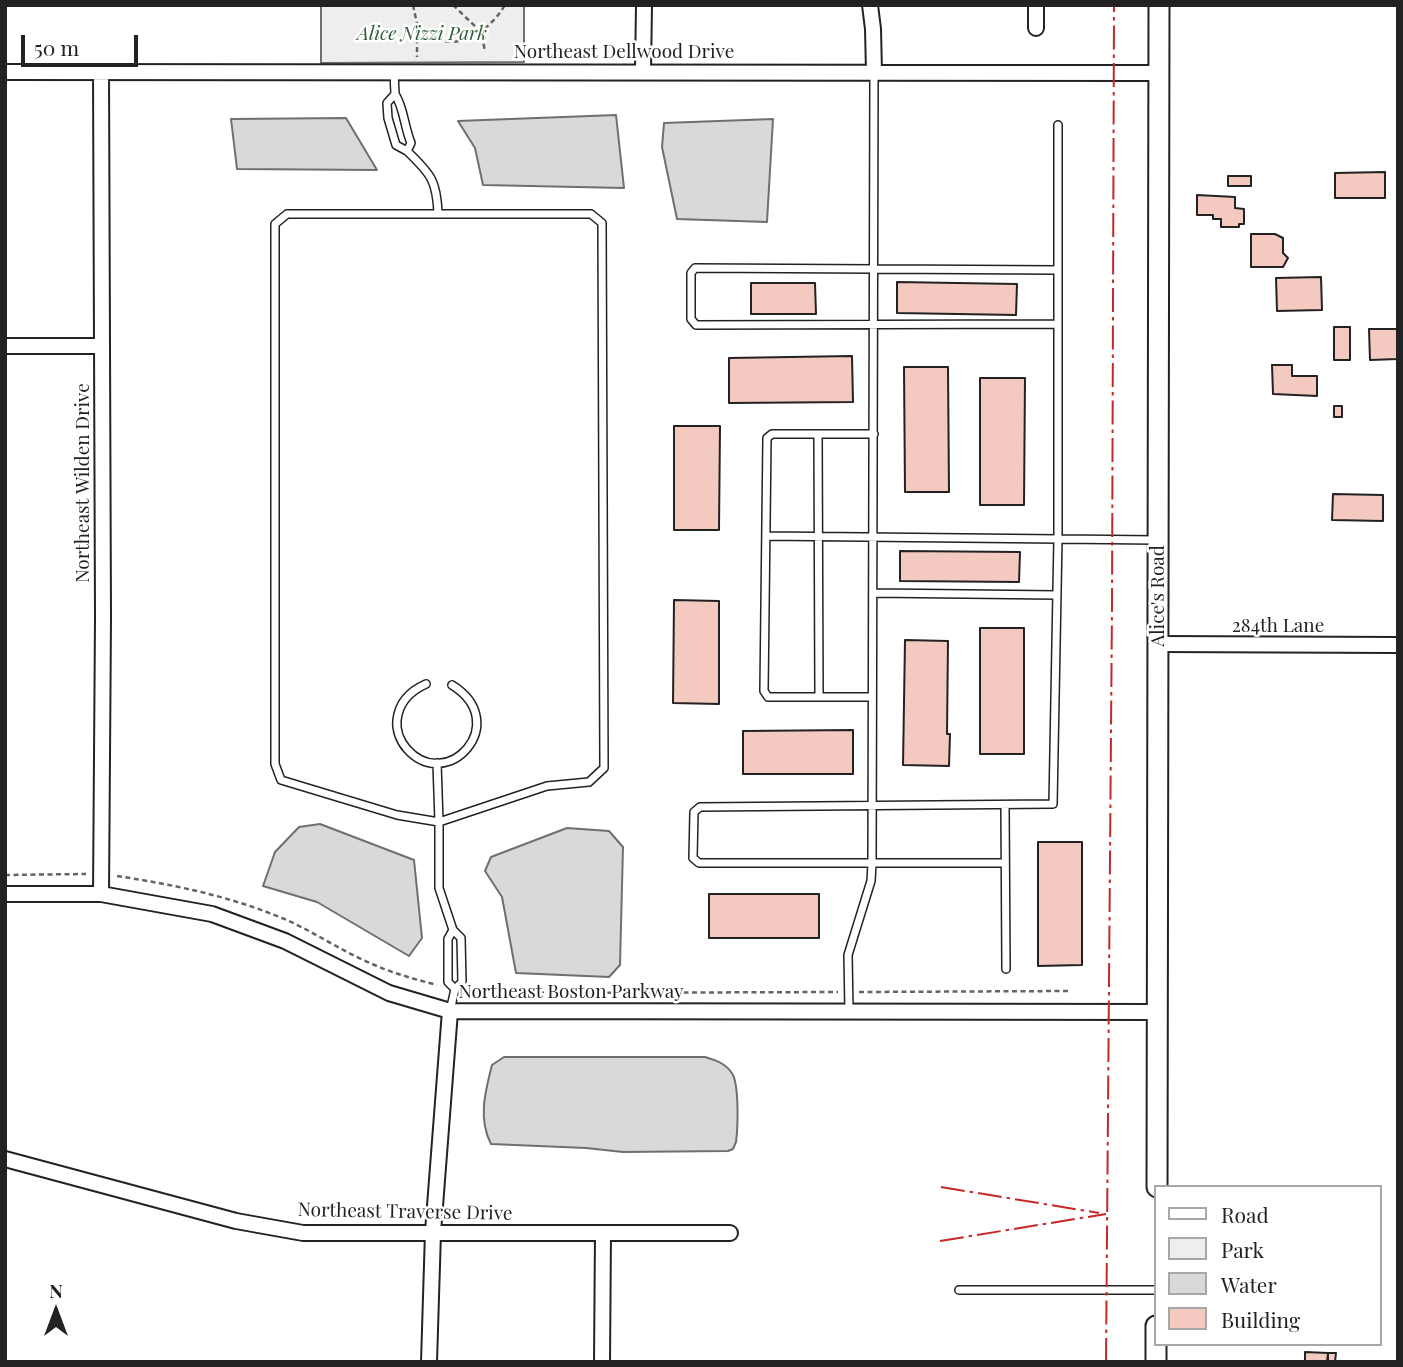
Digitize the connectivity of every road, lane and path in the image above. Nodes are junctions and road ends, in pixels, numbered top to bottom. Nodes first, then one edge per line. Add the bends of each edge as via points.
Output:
1 (413, 5) edge
2 (453, 5) edge
3 (505, 5) edge
4 (644, 5) edge
5 (870, 5) edge
6 (1037, 5) edge
7 (1159, 5) edge
8 (417, 24) junction
9 (1036, 28) dead end
10 (481, 32) junction
11 (485, 51) dead end
12 (643, 71) junction
13 (5, 72) edge
14 (100, 72) junction
15 (394, 72) junction
16 (417, 72) junction
17 (874, 72) junction
18 (1158, 73) junction
19 (395, 93) junction
20 (1058, 125) dead end
21 (407, 151) junction
22 (438, 214) junction
23 (874, 269) junction
24 (1058, 270) junction
25 (1058, 324) junction
26 (874, 325) junction
27 (5, 346) edge
28 (102, 346) junction
29 (874, 433) junction
30 (818, 434) junction
31 (766, 536) junction
32 (818, 536) junction
33 (874, 536) junction
34 (1058, 538) junction
35 (1158, 540) junction
36 (874, 593) junction
37 (1057, 595) junction
38 (1158, 645) junction
39 (1398, 645) edge
40 (426, 684) dead end
41 (452, 685) dead end
42 (819, 697) junction
43 (872, 697) junction
44 (437, 764) junction
45 (872, 806) junction
46 (1005, 806) junction
47 (439, 822) junction
48 (1006, 863) junction
49 (872, 864) junction
50 (5, 874) edge
51 (101, 875) junction
52 (5, 894) edge
53 (100, 894) junction
54 (453, 930) junction
55 (1006, 969) dead end
56 (455, 989) junction
57 (1069, 991) dead end
58 (849, 992) junction
59 (450, 1011) junction
60 (849, 1012) junction
61 (1157, 1012) junction
62 (5, 1159) edge
63 (1157, 1185) edge
64 (433, 1232) junction
65 (603, 1233) junction
66 (730, 1233) dead end
67 (959, 1290) dead end
68 (1154, 1290) edge
69 (429, 1362) edge
70 (602, 1362) edge

1 - 8 path
2 - 10 path
3 - 10 path
4 - 12 street
5 - 17 street
6 - 9 street
7 - 18 main road, Alice's Road
8 - 10 path via 431,37 451,43
8 - 16 path
10 - 11 path
12 - 16 street, Northeast Dellwood Drive
12 - 17 street, Northeast Dellwood Drive
13 - 14 street, Northeast Dellwood Drive
14 - 15 street, Northeast Dellwood Drive
14 - 28 street, Northeast Wilden Drive
15 - 16 street, Northeast Dellwood Drive
15 - 19 lane
17 - 18 street, Northeast Dellwood Drive
17 - 23 lane
18 - 35 main road, Alice's Road
19 - 21 lane via 411,143
19 - 21 lane via 387,103 387,118 396,145
20 - 24 lane
21 - 22 lane via 430,172
22 - 47 lane via 287,214 275,224 275,764 281,780 397,815
22 - 47 lane via 592,214 602,223 604,768 589,782 547,786
23 - 24 lane
23 - 26 lane
23 - 26 lane via 695,268 691,273 691,319 696,325
24 - 25 lane
25 - 26 lane
25 - 34 lane
26 - 29 lane
27 - 28 street
28 - 51 street, Northeast Wilden Drive
29 - 30 lane
29 - 33 lane
30 - 31 lane via 772,434 767,438
30 - 32 lane
31 - 32 lane
31 - 42 lane via 765,694
32 - 33 lane
32 - 42 lane
33 - 34 lane
33 - 36 lane
34 - 35 lane
34 - 37 lane
35 - 38 main road, Alice's Road
36 - 37 lane
36 - 43 lane
37 - 46 lane via 1055,800 1048,806
38 - 39 street, 284th Lane
38 - 61 main road, Alice's Road
40 - 44 lane via 405,698 399,710 398,735 413,755
41 - 44 lane via 473,704 477,731 463,754
42 - 43 lane
43 - 45 lane
44 - 47 lane
45 - 46 lane
45 - 49 lane
45 - 49 lane via 700,807 694,812 693,858 699,863
46 - 48 lane
47 - 54 lane via 439,888
48 - 49 lane
48 - 55 lane
49 - 58 lane via 871,881 849,946
50 - 51 path
51 - 53 street, Northeast Wilden Drive
51 - 56 path via 229,899 287,920 380,967
52 - 53 street, Northeast Boston Parkway
53 - 59 street, Northeast Boston Parkway via 212,914 285,941 389,993
54 - 56 lane via 447,939 448,982
54 - 56 lane via 461,938 462,982
56 - 58 path via 491,993
56 - 59 lane
57 - 58 path
58 - 60 lane
59 - 60 street, Northeast Boston Parkway
59 - 64 street
60 - 61 street, Northeast Boston Parkway
61 - 63 main road, Alice's Road
62 - 64 street, Northeast Traverse Drive via 236,1221 303,1233
64 - 65 street, Northeast Traverse Drive
64 - 69 street
65 - 66 street, Northeast Traverse Drive
65 - 70 street
67 - 68 lane

